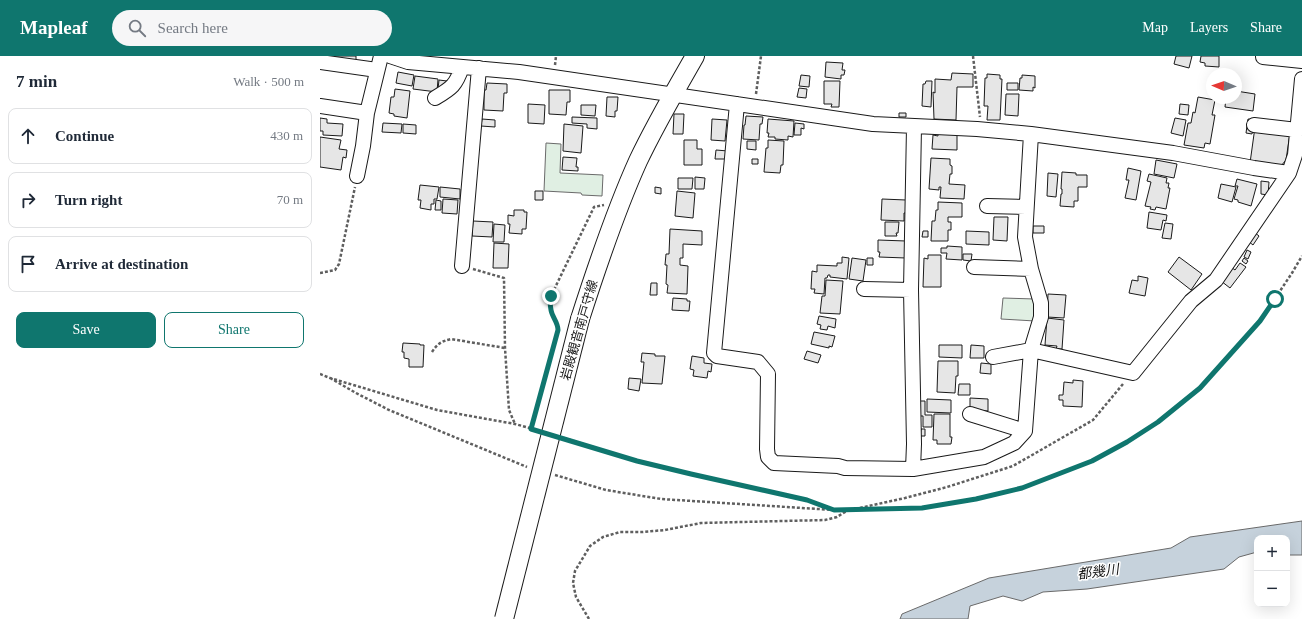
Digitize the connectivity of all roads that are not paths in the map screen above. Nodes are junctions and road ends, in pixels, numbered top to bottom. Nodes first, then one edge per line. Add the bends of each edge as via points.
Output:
1 (381, 56) edge
2 (390, 56) edge
3 (694, 56) edge
4 (1263, 57) dead end
5 (1302, 61) edge
6 (320, 62) edge
7 (456, 63) edge
8 (479, 68) junction
9 (377, 70) junction
10 (1302, 79) edge
11 (672, 95) junction
12 (436, 98) dead end
13 (738, 104) junction
14 (320, 106) edge
15 (367, 113) junction
16 (1254, 124) dead end
17 (914, 127) junction
18 (1297, 130) junction
19 (1031, 134) junction
20 (1289, 173) junction
21 (357, 176) road end
22 (987, 206) dead end
23 (1026, 207) junction
24 (462, 266) road end
25 (974, 267) dead end
26 (1031, 268) junction
27 (864, 289) dead end
28 (911, 290) junction
29 (1031, 350) junction
30 (993, 357) dead end
31 (970, 414) dead end
32 (1025, 431) junction
33 (913, 469) junction
34 (504, 619) edge

1 - 9 street
2 - 7 street via 408,62
3 - 11 main road, 岩殿観音南戸守線
4 - 5 street
6 - 9 street
7 - 8 street
7 - 12 street via 457,80 449,90
8 - 11 street
8 - 24 street
9 - 15 street
10 - 18 street
11 - 13 street
11 - 34 main road, 岩殿観音南戸守線, bridge via 639,160 595,271 580,319
13 - 17 street via 873,124
13 - 33 street via 714,353 717,356 758,362 768,374 767,450 768,457 774,464
14 - 15 street
15 - 21 street
16 - 18 street
17 - 19 street
17 - 28 street
18 - 20 street via 1295,155
19 - 20 street via 1174,153
19 - 23 street
20 - 29 street via 1216,280 1191,301 1133,373
22 - 23 street
23 - 26 street via 1025,237
25 - 26 street
26 - 29 street via 1041,303 1041,317
27 - 28 street
28 - 33 street
29 - 30 street
29 - 32 street
31 - 32 street
32 - 33 street via 1014,443 984,457

